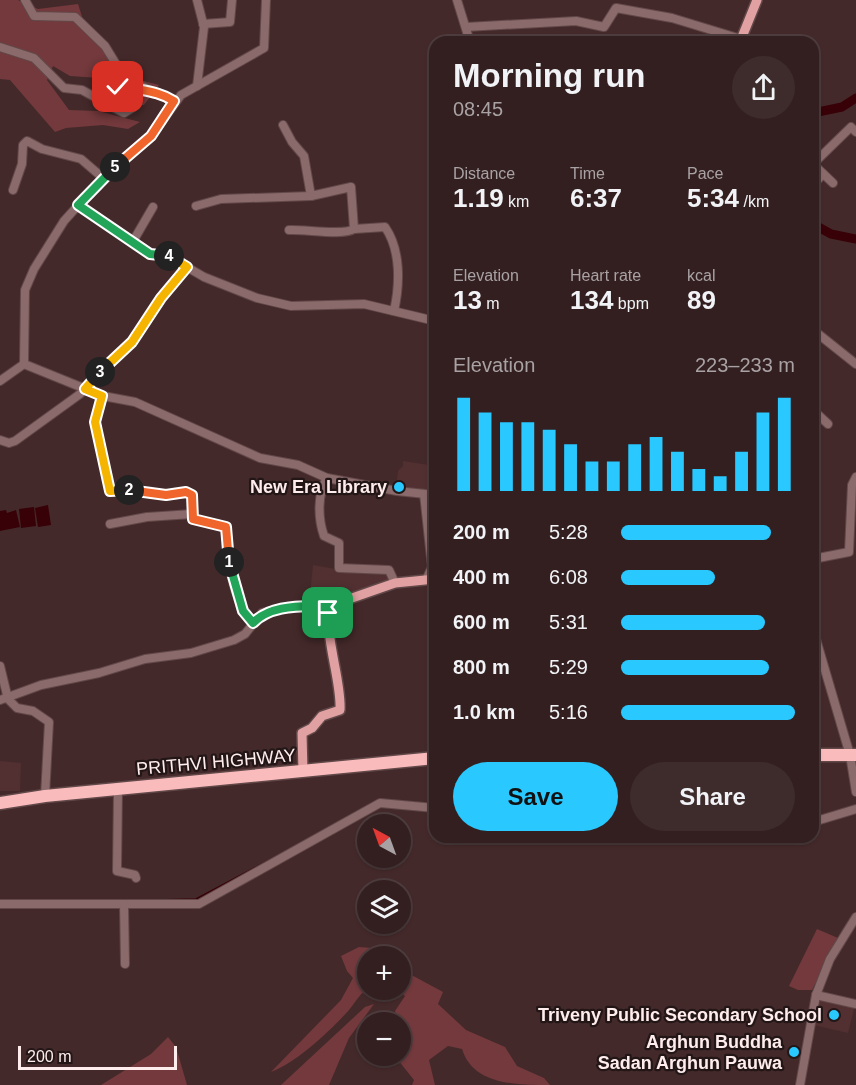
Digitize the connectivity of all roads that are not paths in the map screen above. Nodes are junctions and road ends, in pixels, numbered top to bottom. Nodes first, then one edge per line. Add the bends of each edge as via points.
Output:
1 (25, 0) edge
2 (197, 0) edge
3 (232, 0) edge
4 (266, 0) edge
5 (457, 0) edge
6 (756, 0) edge
7 (203, 24) junction
8 (466, 27) junction
9 (468, 36) edge
10 (728, 36) edge
11 (742, 36) edge
12 (0, 47) edge
13 (197, 86) junction
14 (152, 91) junction
15 (174, 101) junction
16 (283, 125) dead end
17 (856, 132) edge
18 (819, 158) edge
19 (819, 170) edge
20 (823, 174) junction
21 (103, 178) junction
22 (819, 178) edge
23 (833, 183) dead end
24 (13, 190) dead end
25 (311, 196) junction
26 (78, 205) junction
27 (196, 206) dead end
28 (153, 207) dead end
29 (354, 229) junction
30 (289, 230) dead end
31 (132, 243) junction
32 (187, 267) junction
33 (394, 311) junction
34 (429, 320) edge
35 (819, 335) edge
36 (24, 364) junction
37 (856, 364) edge
38 (0, 381) edge
39 (85, 389) junction
40 (102, 396) junction
41 (819, 416) edge
42 (828, 424) dead end
43 (0, 440) edge
44 (856, 477) edge
45 (327, 478) junction
46 (424, 495) junction
47 (429, 495) edge
48 (192, 514) junction
49 (110, 524) dead end
50 (429, 540) edge
51 (852, 551) edge
52 (819, 558) edge
53 (429, 579) edge
54 (395, 583) junction
55 (332, 605) junction
56 (253, 623) junction
57 (819, 648) edge
58 (0, 666) edge
59 (4, 700) edge
60 (819, 755) edge
61 (853, 755) edge
62 (429, 759) edge
63 (303, 772) junction
64 (118, 789) junction
65 (856, 792) edge
66 (45, 796) junction
67 (0, 803) edge
68 (429, 807) edge
69 (856, 809) edge
70 (819, 820) edge
71 (136, 878) dead end
72 (0, 904) edge
73 (123, 904) junction
74 (856, 917) edge
75 (125, 964) dead end
76 (816, 995) junction
77 (856, 1004) edge
78 (800, 1085) edge

1 - 14 street via 34,16 75,17 105,46 124,77
2 - 7 street
3 - 7 street via 230,22
4 - 13 street via 264,48
5 - 8 street
6 - 11 main road
7 - 13 street
8 - 9 street
8 - 10 street via 576,21 604,27 616,8 672,18
12 - 14 street via 34,58 64,88 82,90 124,113 132,108 133,100 120,85 141,92
13 - 15 street
14 - 15 street
15 - 21 street via 151,136
16 - 25 street via 304,156
17 - 18 street via 851,127
19 - 20 street
20 - 22 street
20 - 23 street
21 - 24 street via 81,159 27,141
21 - 26 street
25 - 27 street via 221,200
25 - 29 street via 351,187
26 - 31 street
26 - 36 street via 34,269 25,290
28 - 31 street
29 - 30 street via 341,234
29 - 33 street via 385,226 392,236 398,280
31 - 32 street
32 - 33 street via 226,287 291,306 364,304
32 - 39 street via 132,342
33 - 34 street
35 - 37 street
36 - 38 street
36 - 39 street
39 - 40 street
39 - 43 street via 15,441
40 - 45 street via 135,402 260,458 298,465
40 - 48 street via 95,422 110,491 166,495 186,492 192,495
41 - 42 street
44 - 51 street via 852,485
45 - 46 street
45 - 54 street via 320,523 324,536 339,543 339,568 389,570
46 - 47 street
46 - 50 street
48 - 49 street
48 - 56 street via 196,522 226,527 232,577 243,611
51 - 52 street
53 - 54 main road
54 - 55 main road
55 - 56 street via 262,613
55 - 63 main road via 327,631 333,646 340,710 322,717 302,733
56 - 59 street via 234,640 41,685
57 - 61 street
58 - 59 street
59 - 66 street via 49,722
60 - 61 highway
61 - 65 street
62 - 63 highway, PRITHVI HIGHWAY
63 - 64 highway, PRITHVI HIGHWAY
64 - 66 highway, PRITHVI HIGHWAY
64 - 71 street via 117,871
66 - 67 highway, PRITHVI HIGHWAY
68 - 73 street via 380,803 199,904
69 - 70 street
72 - 73 street
73 - 75 street
74 - 76 street via 830,959
76 - 77 street
76 - 78 street

